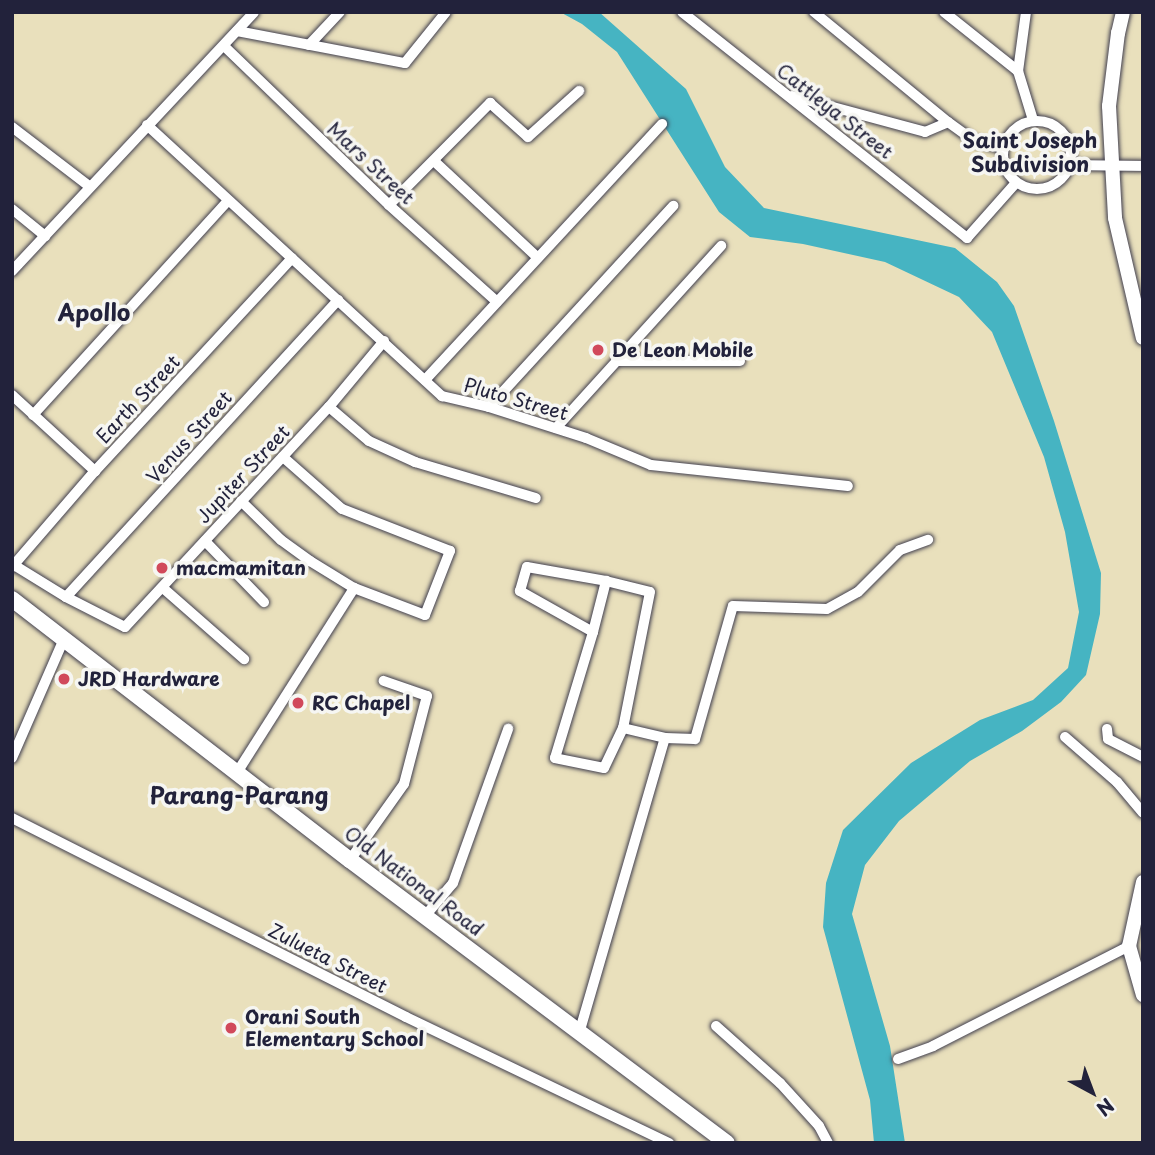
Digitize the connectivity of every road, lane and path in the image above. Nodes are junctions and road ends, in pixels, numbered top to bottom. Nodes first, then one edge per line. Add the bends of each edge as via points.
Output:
1 (254, 12) edge
2 (340, 12) edge
3 (446, 12) edge
4 (681, 12) edge
5 (814, 12) edge
6 (944, 12) edge
7 (1026, 12) edge
8 (1124, 12) edge
9 (237, 31) junction
10 (309, 45) junction
11 (223, 46) junction
12 (1018, 71) junction
13 (579, 92) dead end
14 (786, 94) junction
15 (1033, 120) junction
16 (948, 122) junction
17 (662, 124) dead end
18 (147, 125) junction
19 (12, 127) edge
20 (1003, 148) junction
21 (435, 161) junction
22 (1112, 164) junction
23 (1071, 165) junction
24 (1143, 166) edge
25 (1015, 184) junction
26 (89, 186) junction
27 (228, 201) junction
28 (389, 205) junction
29 (673, 206) dead end
30 (12, 209) edge
31 (45, 236) junction
32 (721, 246) dead end
33 (537, 257) junction
34 (292, 258) junction
35 (12, 271) edge
36 (338, 300) junction
37 (497, 302) junction
38 (1143, 338) edge
39 (384, 341) junction
40 (616, 361) junction
41 (740, 361) dead end
42 (425, 380) junction
43 (12, 395) edge
44 (329, 407) junction
45 (489, 407) junction
46 (33, 415) junction
47 (556, 428) junction
48 (283, 457) junction
49 (95, 471) junction
50 (848, 486) dead end
51 (536, 498) dead end
52 (241, 501) junction
53 (928, 540) dead end
54 (205, 541) junction
55 (13, 566) edge
56 (606, 581) junction
57 (163, 588) junction
58 (354, 588) junction
59 (66, 597) junction
60 (12, 599) edge
61 (264, 602) dead end
62 (593, 632) junction
63 (64, 639) junction
64 (244, 659) dead end
65 (384, 681) dead end
66 (623, 728) junction
67 (508, 729) dead end
68 (1107, 729) dead end
69 (1065, 737) dead end
70 (665, 738) junction
71 (1143, 757) edge
72 (12, 758) edge
73 (238, 771) junction
74 (1143, 813) edge
75 (12, 818) edge
76 (350, 860) junction
77 (1143, 882) edge
78 (425, 916) junction
79 (1129, 946) junction
80 (1143, 995) edge
81 (716, 1026) dead end
82 (580, 1030) junction
83 (898, 1059) dead end
84 (669, 1143) edge
85 (727, 1143) edge
86 (828, 1143) edge

1 - 9 street
2 - 10 street
3 - 10 street via 405,63
4 - 14 street, Cattleya Street
5 - 16 street
6 - 12 street
7 - 12 street
8 - 22 street via 1109,106
9 - 10 street
9 - 11 street
11 - 18 street
11 - 28 street, Mars Street
12 - 15 street
13 - 21 street via 528,137 490,103
14 - 16 street via 925,132
14 - 25 street, Cattleya Street via 967,237
15 - 20 street via 1015,128
15 - 23 street via 1052,124 1065,134 1072,149
16 - 20 street via 974,141
17 - 33 street
18 - 26 street
18 - 27 street, Pluto Street
19 - 26 street
20 - 25 street via 1004,167
21 - 28 street
21 - 33 street
22 - 23 street
22 - 24 street
22 - 38 street via 1115,218
23 - 25 street via 1058,184 1037,191
26 - 31 street
27 - 34 street, Pluto Street
27 - 46 street
28 - 37 street, Mars Street
29 - 45 street
30 - 31 street
31 - 35 street
32 - 40 street
33 - 37 street
34 - 36 street, Pluto Street
34 - 49 street, Earth Street
36 - 39 street, Pluto Street
36 - 59 street, Venus Street
37 - 42 street
39 - 42 street, Pluto Street
39 - 44 street, Jupiter Street
40 - 41 street
40 - 47 street
42 - 45 street, Pluto Street via 442,396
43 - 46 street
44 - 48 street, Jupiter Street
44 - 51 street via 369,441 415,462
45 - 47 street, Pluto Street
46 - 49 street
47 - 50 street, Pluto Street via 651,465
48 - 52 street, Jupiter Street
48 - 58 street via 342,509 450,551 425,615
49 - 55 street, Earth Street
52 - 54 street, Jupiter Street
52 - 58 street via 281,540
53 - 70 street via 900,550 858,592 827,609 733,606 695,739
54 - 57 street, Jupiter Street
54 - 61 street
55 - 59 street
56 - 62 street
56 - 62 street via 527,567 520,591
56 - 66 street via 650,592
57 - 59 street, Jupiter Street via 125,627
57 - 64 street
58 - 73 street
60 - 63 main road, Old National Road
62 - 66 street via 555,758 604,768
63 - 72 street
63 - 73 main road, Old National Road
65 - 76 street via 427,696 404,784
66 - 70 street
67 - 78 street via 453,883
68 - 71 street via 1108,739
69 - 74 street via 1117,782
70 - 82 street
73 - 76 main road, Old National Road
75 - 84 street, Zulueta Street via 405,1017
76 - 78 main road, Old National Road
77 - 79 street
78 - 82 main road, Old National Road
79 - 80 street
79 - 83 street via 933,1046
81 - 86 street via 780,1083 819,1126
82 - 85 main road, Old National Road

